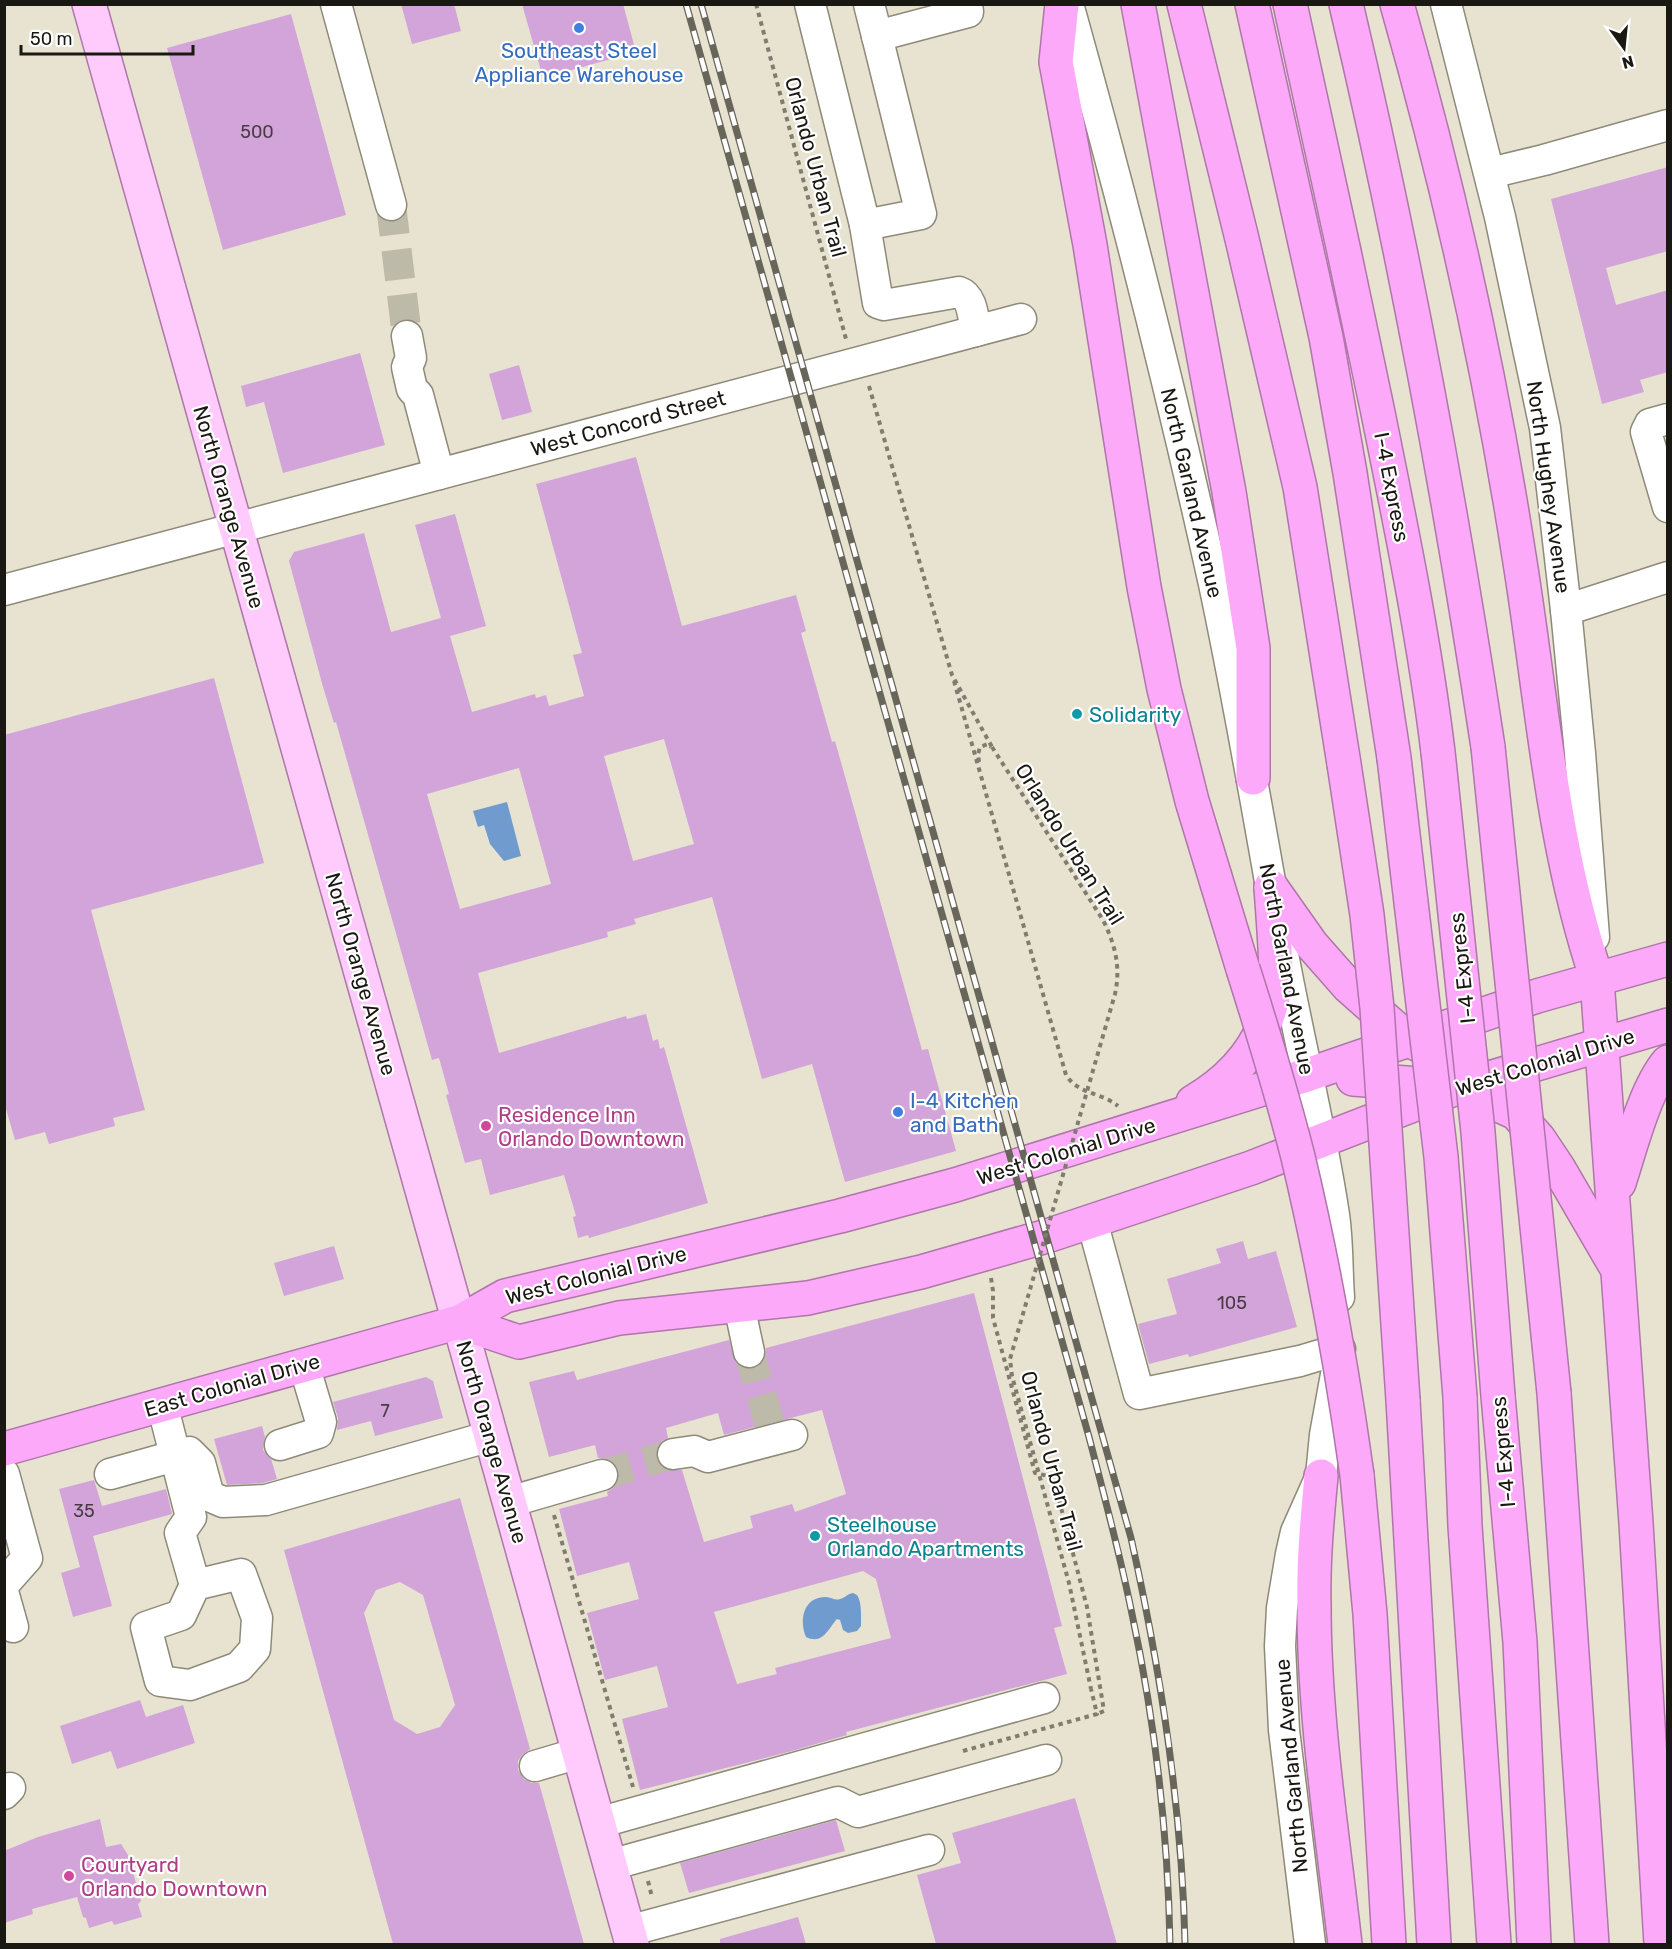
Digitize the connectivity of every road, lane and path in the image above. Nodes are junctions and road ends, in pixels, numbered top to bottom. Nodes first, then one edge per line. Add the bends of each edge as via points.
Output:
1 (89, 4) edge
2 (336, 4) edge
3 (756, 4) edge
4 (810, 4) edge
5 (869, 4) edge
6 (967, 4) edge
7 (1062, 4) edge
8 (1068, 4) edge
9 (1138, 4) edge
10 (1184, 4) edge
11 (1252, 4) edge
12 (1290, 4) edge
13 (1346, 4) edge
14 (1397, 4) edge
15 (1446, 4) edge
16 (877, 36) junction
17 (1668, 126) edge
18 (1490, 173) junction
19 (391, 205) tunnel mouth
20 (865, 225) junction
21 (1021, 319) dead end
22 (976, 331) junction
23 (845, 337) dead end
24 (409, 347) tunnel mouth
25 (866, 380) dead end
26 (1668, 419) edge
27 (439, 474) junction
28 (1668, 507) edge
29 (235, 529) junction
30 (1668, 577) edge
31 (4, 590) edge
32 (1566, 610) junction
33 (952, 675) junction
34 (992, 747) junction
35 (1253, 778) junction
36 (984, 789) junction
37 (1271, 887) junction
38 (1668, 959) edge
39 (1597, 979) junction
40 (1668, 1025) edge
41 (1409, 1040) junction
42 (1603, 1044) junction
43 (1668, 1062) edge
44 (1307, 1075) junction
45 (1472, 1083) junction
46 (1113, 1101) dead end
47 (1143, 1127) junction
48 (1321, 1142) junction
49 (1614, 1199) junction
50 (1092, 1221) junction
51 (1618, 1270) junction
52 (991, 1279) dead end
53 (739, 1305) junction
54 (459, 1322) junction
55 (1340, 1349) junction
56 (749, 1352) tunnel mouth
57 (304, 1365) junction
58 (162, 1404) junction
59 (778, 1433) dead end
60 (491, 1436) junction
61 (280, 1445) dead end
62 (4, 1449) edge
63 (673, 1454) tunnel mouth
64 (177, 1455) junction
65 (4, 1474) edge
66 (110, 1474) dead end
67 (602, 1475) tunnel mouth
68 (1321, 1476) junction
69 (509, 1502) junction
70 (553, 1513) dead end
71 (4, 1584) edge
72 (195, 1585) dead end
73 (4, 1595) edge
74 (13, 1627) dead end
75 (1091, 1689) dead end
76 (1044, 1698) dead end
77 (1097, 1714) dead end
78 (579, 1753) junction
79 (1046, 1760) dead end
80 (535, 1766) dead end
81 (634, 1789) dead end
82 (598, 1823) junction
83 (929, 1850) dead end
84 (641, 1856) junction
85 (610, 1865) junction
86 (639, 1932) edge
87 (1310, 1944) edge
88 (1346, 1944) edge
89 (1389, 1944) edge
90 (1434, 1944) edge
91 (1494, 1944) edge
92 (1534, 1944) edge
93 (1592, 1944) edge
94 (1661, 1944) edge

1 - 29 main road, North Orange Avenue
2 - 19 street
3 - 23 path, Orlando Urban Trail
4 - 20 street
5 - 16 street
6 - 16 street via 968,12
7 - 89 highway, bridge via 1056,62 1164,688 1192,801 1285,1109 1318,1245 1346,1397 1370,1614
8 - 35 street, North Garland Avenue via 1167,379
9 - 35 highway via 1229,492 1253,648
10 - 90 highway, bridge via 1300,487 1367,915 1377,1008 1403,1400
11 - 91 highway, I-4 Express, bridge via 1326,337 1394,759 1441,1156
12 - 92 highway, I-4 Express, bridge via 1392,482 1438,752 1478,1132 1520,1642
13 - 93 highway, bridge via 1390,195 1439,444 1488,747 1554,1393
14 - 39 highway via 1437,150 1487,371 1523,576 1557,819
15 - 18 street, North Hughey Avenue
16 - 20 street via 921,214
17 - 18 street
18 - 32 street, North Hughey Avenue via 1545,428
20 - 22 street via 878,303 959,291 969,301
21 - 22 street, West Concord Street
22 - 27 street, West Concord Street
24 - 27 street via 418,365 422,385 418,395
25 - 33 path, Orlando Urban Trail
26 - 28 street via 1650,424 1646,432
27 - 29 street, West Concord Street
29 - 31 street, West Concord Street
29 - 54 main road, North Orange Avenue
30 - 32 street
32 - 39 street, North Hughey Avenue
33 - 34 path, Orlando Urban Trail
33 - 36 path
34 - 36 path via 982,745 978,754
34 - 75 path, Orlando Urban Trail, bridge via 1103,920 1112,937 1118,971 1115,994 1010,1359 1069,1583
35 - 37 street, North Garland Avenue
36 - 46 path via 1066,1075 1075,1087
37 - 41 highway via 1326,963
37 - 44 street, North Garland Avenue
37 - 47 highway via 1276,983 1265,1025 1254,1046 1239,1067 1213,1090
38 - 39 highway, West Colonial Drive
39 - 41 highway, West Colonial Drive
39 - 42 highway
40 - 42 highway, West Colonial Drive
41 - 44 highway, West Colonial Drive
41 - 45 highway
42 - 45 highway, West Colonial Drive
42 - 49 highway
43 - 49 highway via 1661,1069 1643,1111
44 - 45 highway
44 - 47 highway, West Colonial Drive
44 - 48 street, North Garland Avenue
45 - 48 highway, West Colonial Drive
45 - 51 highway via 1516,1113 1539,1139
47 - 54 highway, West Colonial Drive via 876,1207 505,1296
48 - 50 highway, West Colonial Drive
48 - 55 street, North Garland Avenue via 1334,1218
49 - 51 highway
50 - 53 highway, West Colonial Drive via 888,1281 808,1298
50 - 55 street via 1139,1394
51 - 94 highway
52 - 77 path via 993,1318 1035,1473 1053,1477 1087,1607 1104,1711
53 - 54 highway, West Colonial Drive via 619,1318 519,1342
53 - 56 street
54 - 57 highway, East Colonial Drive
54 - 60 main road, North Orange Avenue
55 - 68 street, North Garland Avenue
57 - 58 highway, East Colonial Drive
57 - 61 street via 321,1422 318,1433
58 - 62 highway, East Colonial Drive
58 - 64 street
59 - 63 street via 708,1457 694,1450
60 - 64 street via 266,1500 223,1502 209,1496 200,1463 189,1452
60 - 69 main road, North Orange Avenue
64 - 66 street
64 - 72 street via 191,1517 180,1533
65 - 71 street via 27,1558
67 - 69 street
68 - 87 street, North Garland Avenue via 1296,1532 1282,1608 1280,1646 1284,1730
68 - 88 highway via 1314,1593 1317,1686
69 - 78 main road, North Orange Avenue
70 - 81 path
73 - 74 street
76 - 82 street
78 - 80 street
78 - 82 main road, North Orange Avenue
79 - 84 street via 858,1812 838,1802
82 - 85 main road, North Orange Avenue
83 - 86 street
84 - 85 street
84 - 86 path
85 - 86 main road, North Orange Avenue

